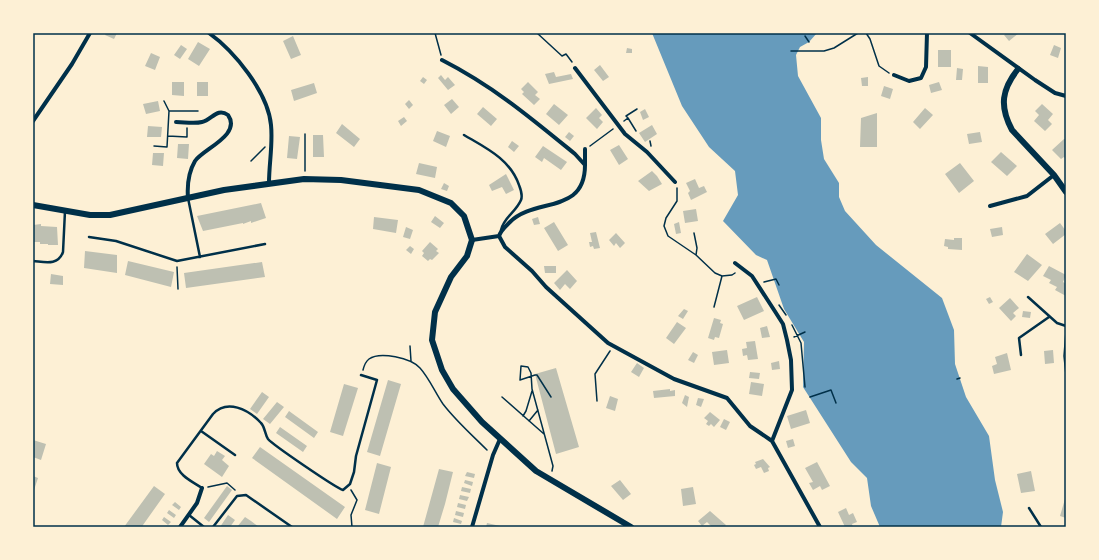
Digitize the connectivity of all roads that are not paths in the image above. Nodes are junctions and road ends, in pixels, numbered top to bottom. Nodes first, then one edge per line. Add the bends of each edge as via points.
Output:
1 (90, 33) edge
2 (208, 33) edge
3 (927, 33) edge
4 (970, 33) edge
5 (442, 60) road end
6 (576, 68) road end
7 (1018, 69) junction
8 (894, 75) road end
9 (1066, 96) edge
10 (33, 121) edge
11 (176, 122) dead end
12 (464, 134) dead end
13 (585, 149) road end
14 (584, 165) junction
15 (1054, 175) junction
16 (675, 182) road end
17 (269, 183) junction
18 (1066, 192) edge
19 (188, 198) junction
20 (33, 205) edge
21 (990, 206) dead end
22 (65, 210) junction
23 (501, 230) junction
24 (499, 236) junction
25 (89, 238) dead end
26 (472, 240) junction
27 (265, 244) dead end
28 (200, 257) junction
29 (33, 261) edge
30 (736, 263) dead end
31 (1028, 297) dead end
32 (1049, 317) junction
33 (1066, 327) edge
34 (1021, 355) dead end
35 (361, 375) road end
36 (201, 431) junction
37 (500, 439) junction
38 (772, 441) junction
39 (235, 454) dead end
40 (202, 488) joint
41 (1029, 508) dead end
42 (188, 515) junction
43 (180, 527) edge
44 (204, 527) edge
45 (213, 527) edge
46 (292, 527) edge
47 (472, 527) edge
48 (631, 527) edge
49 (820, 527) edge
50 (1041, 527) edge

1 - 10 street
2 - 17 street via 229,50 244,68 267,108 271,125
3 - 8 street via 926,67 921,78 909,82
4 - 7 street
5 - 14 street via 498,92 575,154
6 - 16 street via 618,125
7 - 9 street via 1055,93
7 - 15 street via 1006,86 1006,116 1012,130
11 - 19 street via 204,122 214,114 223,112 228,115 231,122 221,140 196,160 187,182
12 - 23 lane via 488,148 509,166 519,183 521,199 502,222
13 - 14 street
14 - 23 street via 583,183 572,196 562,203 520,213
15 - 18 street
15 - 21 street via 1027,196
17 - 19 street
17 - 26 street via 304,179 366,183 430,194 458,209 468,223
19 - 22 street via 110,215 90,215
19 - 28 lane
20 - 22 street
22 - 29 lane via 64,252 61,257 53,262
23 - 24 street
24 - 26 street
24 - 38 street via 505,247 557,298 613,346 674,379 727,398 750,426
25 - 28 lane via 116,241 177,261
26 - 37 street via 467,256 451,276 438,302 432,340 442,370 453,389
27 - 28 lane
30 - 38 street via 752,276 783,324 791,360 792,390
31 - 32 lane
32 - 33 lane
32 - 34 lane via 1019,338
35 - 36 lane via 377,380 354,472 343,490 268,439 261,423 240,408 232,405 218,409
36 - 39 lane
36 - 40 lane via 177,463 177,468
37 - 47 street
37 - 48 street via 536,471
38 - 49 street
40 - 42 street via 197,503
41 - 50 lane
42 - 43 street
42 - 44 lane
45 - 46 lane via 237,496 242,495 246,495

